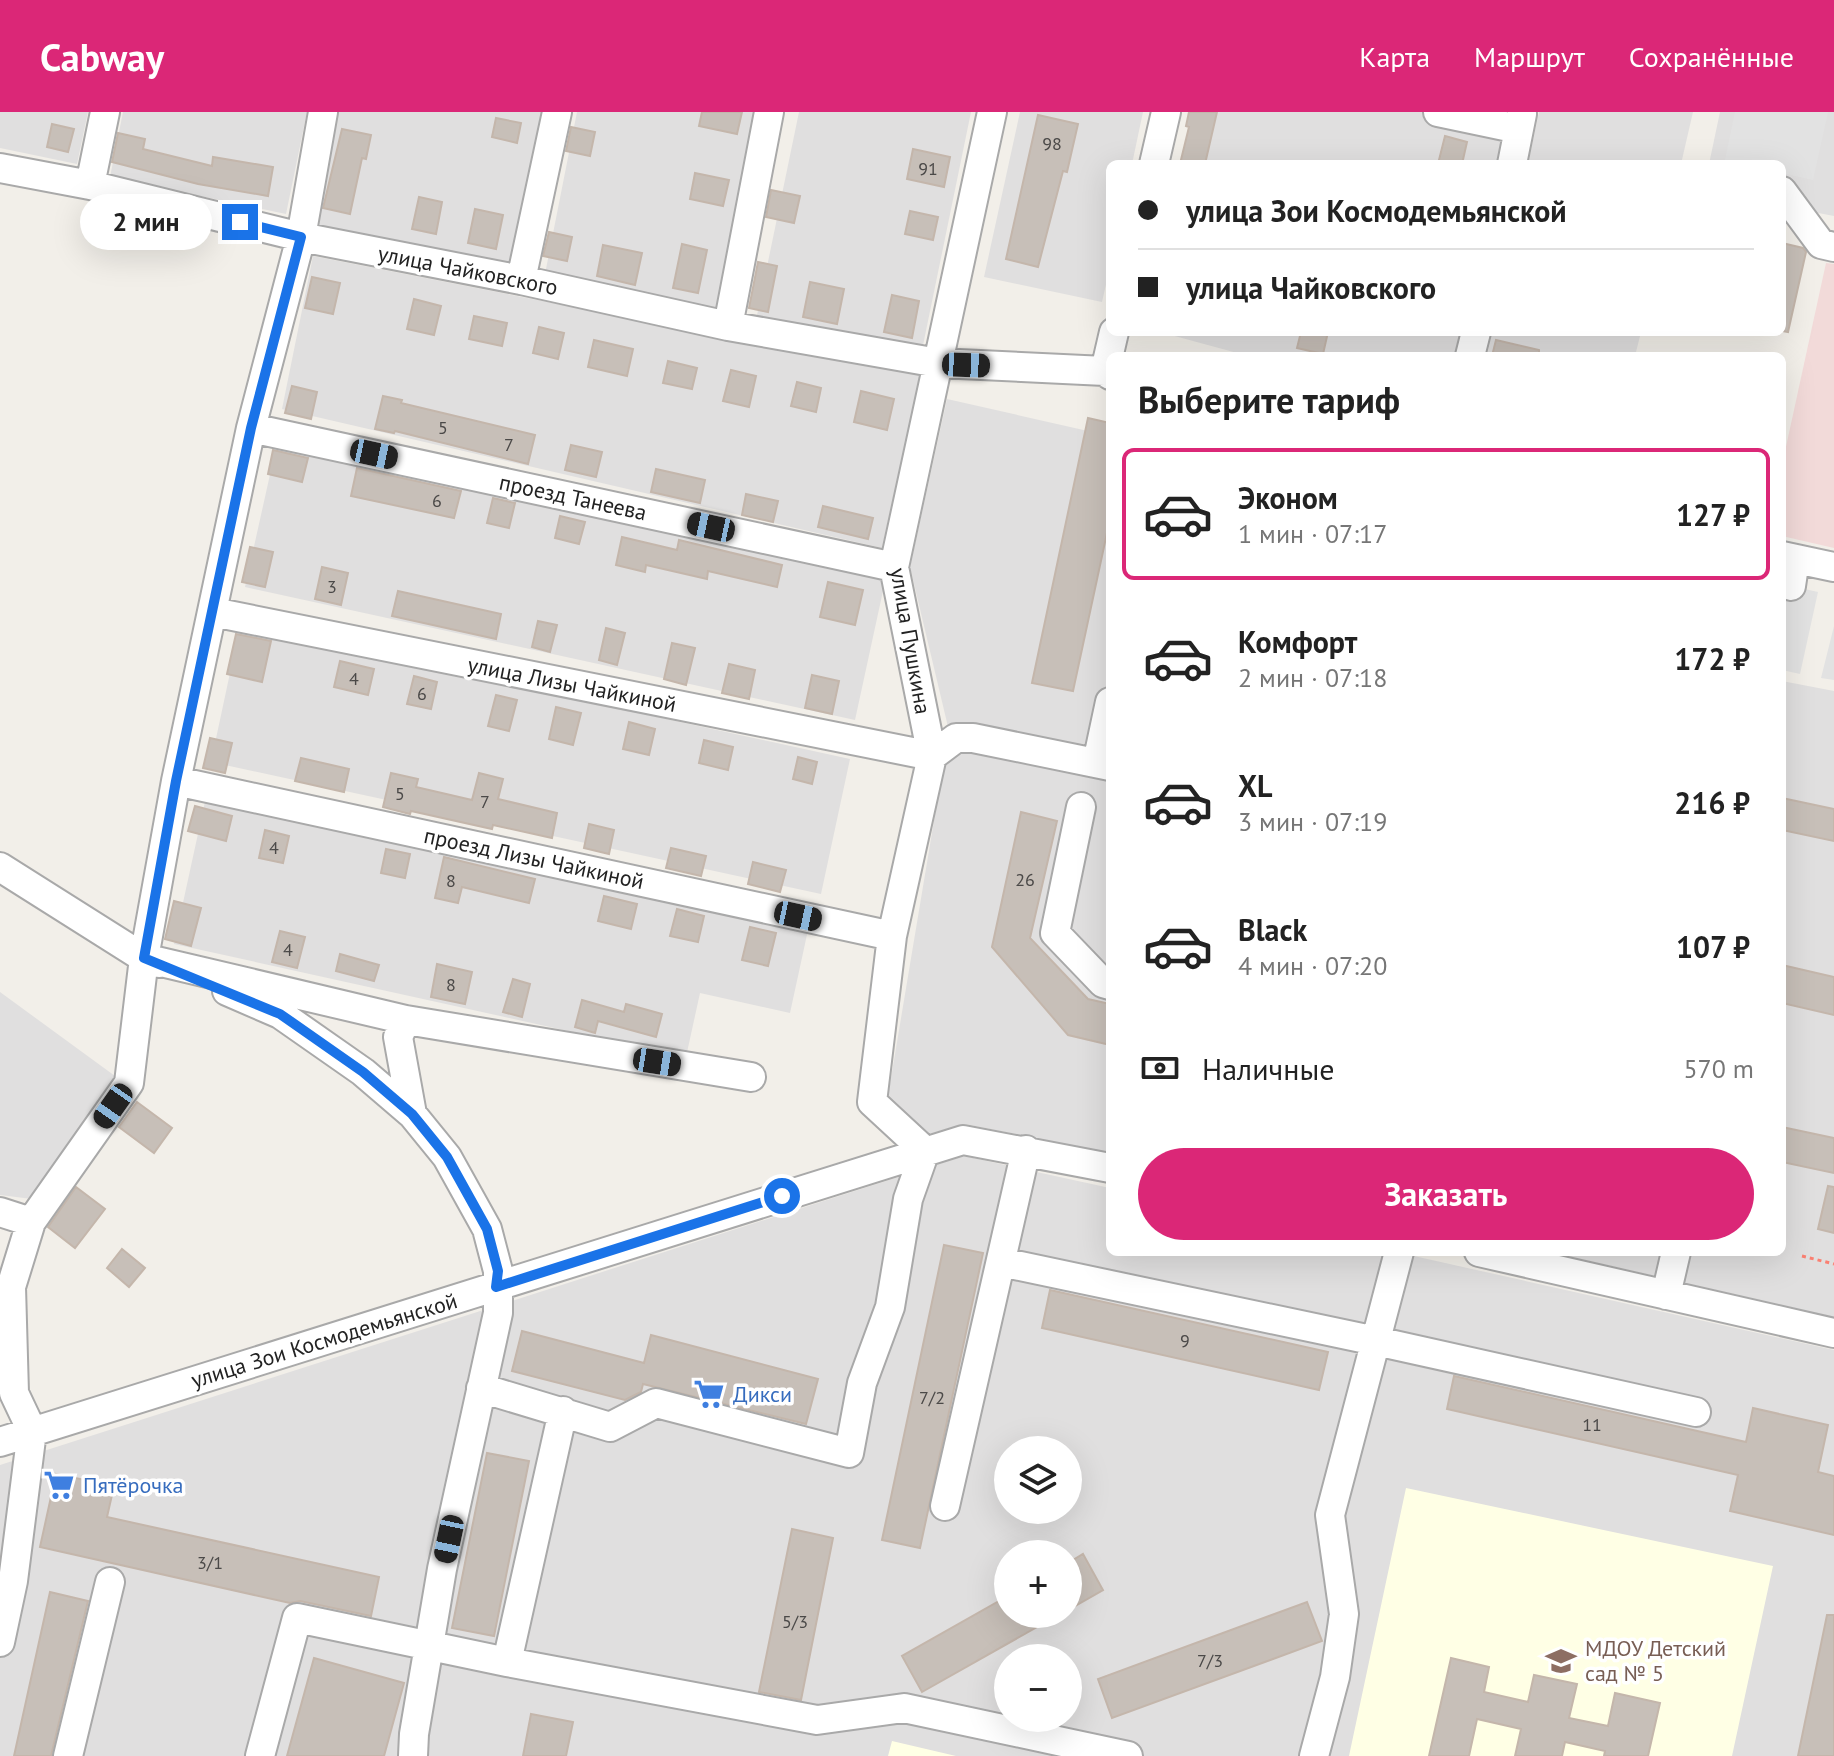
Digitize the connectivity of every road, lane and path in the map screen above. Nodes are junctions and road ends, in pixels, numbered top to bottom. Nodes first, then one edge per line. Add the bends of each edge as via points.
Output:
1 (105, 112) edge
2 (323, 112) edge
3 (557, 112) edge
4 (769, 112) edge
5 (992, 112) edge
6 (1166, 112) edge
7 (1438, 112) edge
8 (1521, 121) edge
9 (1155, 160) edge
10 (1513, 160) edge
11 (0, 168) edge
12 (90, 185) junction
13 (1786, 196) edge
14 (301, 237) junction
15 (1834, 247) edge
16 (521, 280) junction
17 (728, 326) junction
18 (938, 363) junction
19 (1106, 373) edge
20 (251, 428) junction
21 (894, 567) junction
22 (1789, 567) edge
23 (1834, 567) edge
24 (213, 612) junction
25 (1106, 743) edge
26 (932, 756) junction
27 (1104, 764) edge
28 (176, 781) junction
29 (1081, 807) dead end
30 (0, 867) edge
31 (892, 936) junction
32 (144, 958) junction
33 (1106, 984) edge
34 (406, 1020) junction
35 (751, 1077) dead end
36 (412, 1114) junction
37 (1026, 1150) junction
38 (925, 1151) junction
39 (1106, 1167) edge
40 (0, 1212) edge
41 (31, 1222) junction
42 (1398, 1256) edge
43 (1504, 1256) edge
44 (1675, 1256) edge
45 (1802, 1256) dead end
46 (1001, 1262) junction
47 (1834, 1264) edge
48 (496, 1287) junction
49 (1666, 1295) junction
50 (1834, 1333) edge
51 (1376, 1341) junction
52 (481, 1388) junction
53 (563, 1411) junction
54 (1696, 1412) dead end
55 (32, 1431) junction
56 (0, 1442) edge
57 (945, 1506) dead end
58 (110, 1582) dead end
59 (0, 1642) edge
60 (429, 1647) junction
61 (507, 1662) junction
62 (68, 1756) edge
63 (260, 1756) edge
64 (413, 1756) edge
65 (1128, 1756) edge
66 (1314, 1756) edge

1 - 12 street
2 - 14 street
3 - 16 street
4 - 17 street
5 - 18 street, улица Пушкина
6 - 9 street
7 - 8 street
8 - 10 street
11 - 12 street, улица Чайковского
12 - 14 street, улица Чайковского
13 - 15 street via 1821,244
14 - 16 street, улица Чайковского
14 - 20 street
16 - 17 street, улица Чайковского
17 - 18 street, улица Чайковского
18 - 19 street, улица Чайковского
18 - 21 street, улица Пушкина
20 - 21 street, проезд Танеева
20 - 24 street
21 - 26 street, улица Пушкина
22 - 23 street
24 - 26 street, улица Лизы Чайкиной
24 - 28 street
25 - 27 street
26 - 27 street via 956,738 973,738
26 - 31 street, улица Пушкина
28 - 31 street, проезд Лизы Чайкиной
28 - 32 street
29 - 33 street via 1055,933
30 - 32 street
31 - 38 street, улица Пушкина via 872,1102
32 - 34 street
32 - 36 street via 280,1014
32 - 41 street via 129,1083
34 - 35 street
34 - 36 street via 398,1037
36 - 48 street via 447,1157 487,1229 498,1271
37 - 38 street, улица Зои Космодемьянской via 963,1140
37 - 39 street, улица Зои Космодемьянской
37 - 46 street
38 - 48 street, улица Зои Космодемьянской
38 - 53 street via 908,1199 890,1307 862,1383 849,1453 656,1403 610,1427
40 - 41 street
41 - 55 street via 11,1287 14,1393
42 - 51 street
43 - 49 street
44 - 49 street
45 - 47 path
46 - 51 street
46 - 57 street
48 - 52 street via 498,1313
48 - 55 street, улица Зои Космодемьянской
49 - 50 street
51 - 54 street
51 - 66 street via 1330,1515 1344,1614 1335,1677
52 - 53 street
52 - 60 street
53 - 61 street
55 - 56 street, улица Зои Космодемьянской
55 - 59 street
58 - 62 street
60 - 61 street
60 - 63 street via 297,1618
60 - 64 street
61 - 65 street via 817,1720 904,1708

